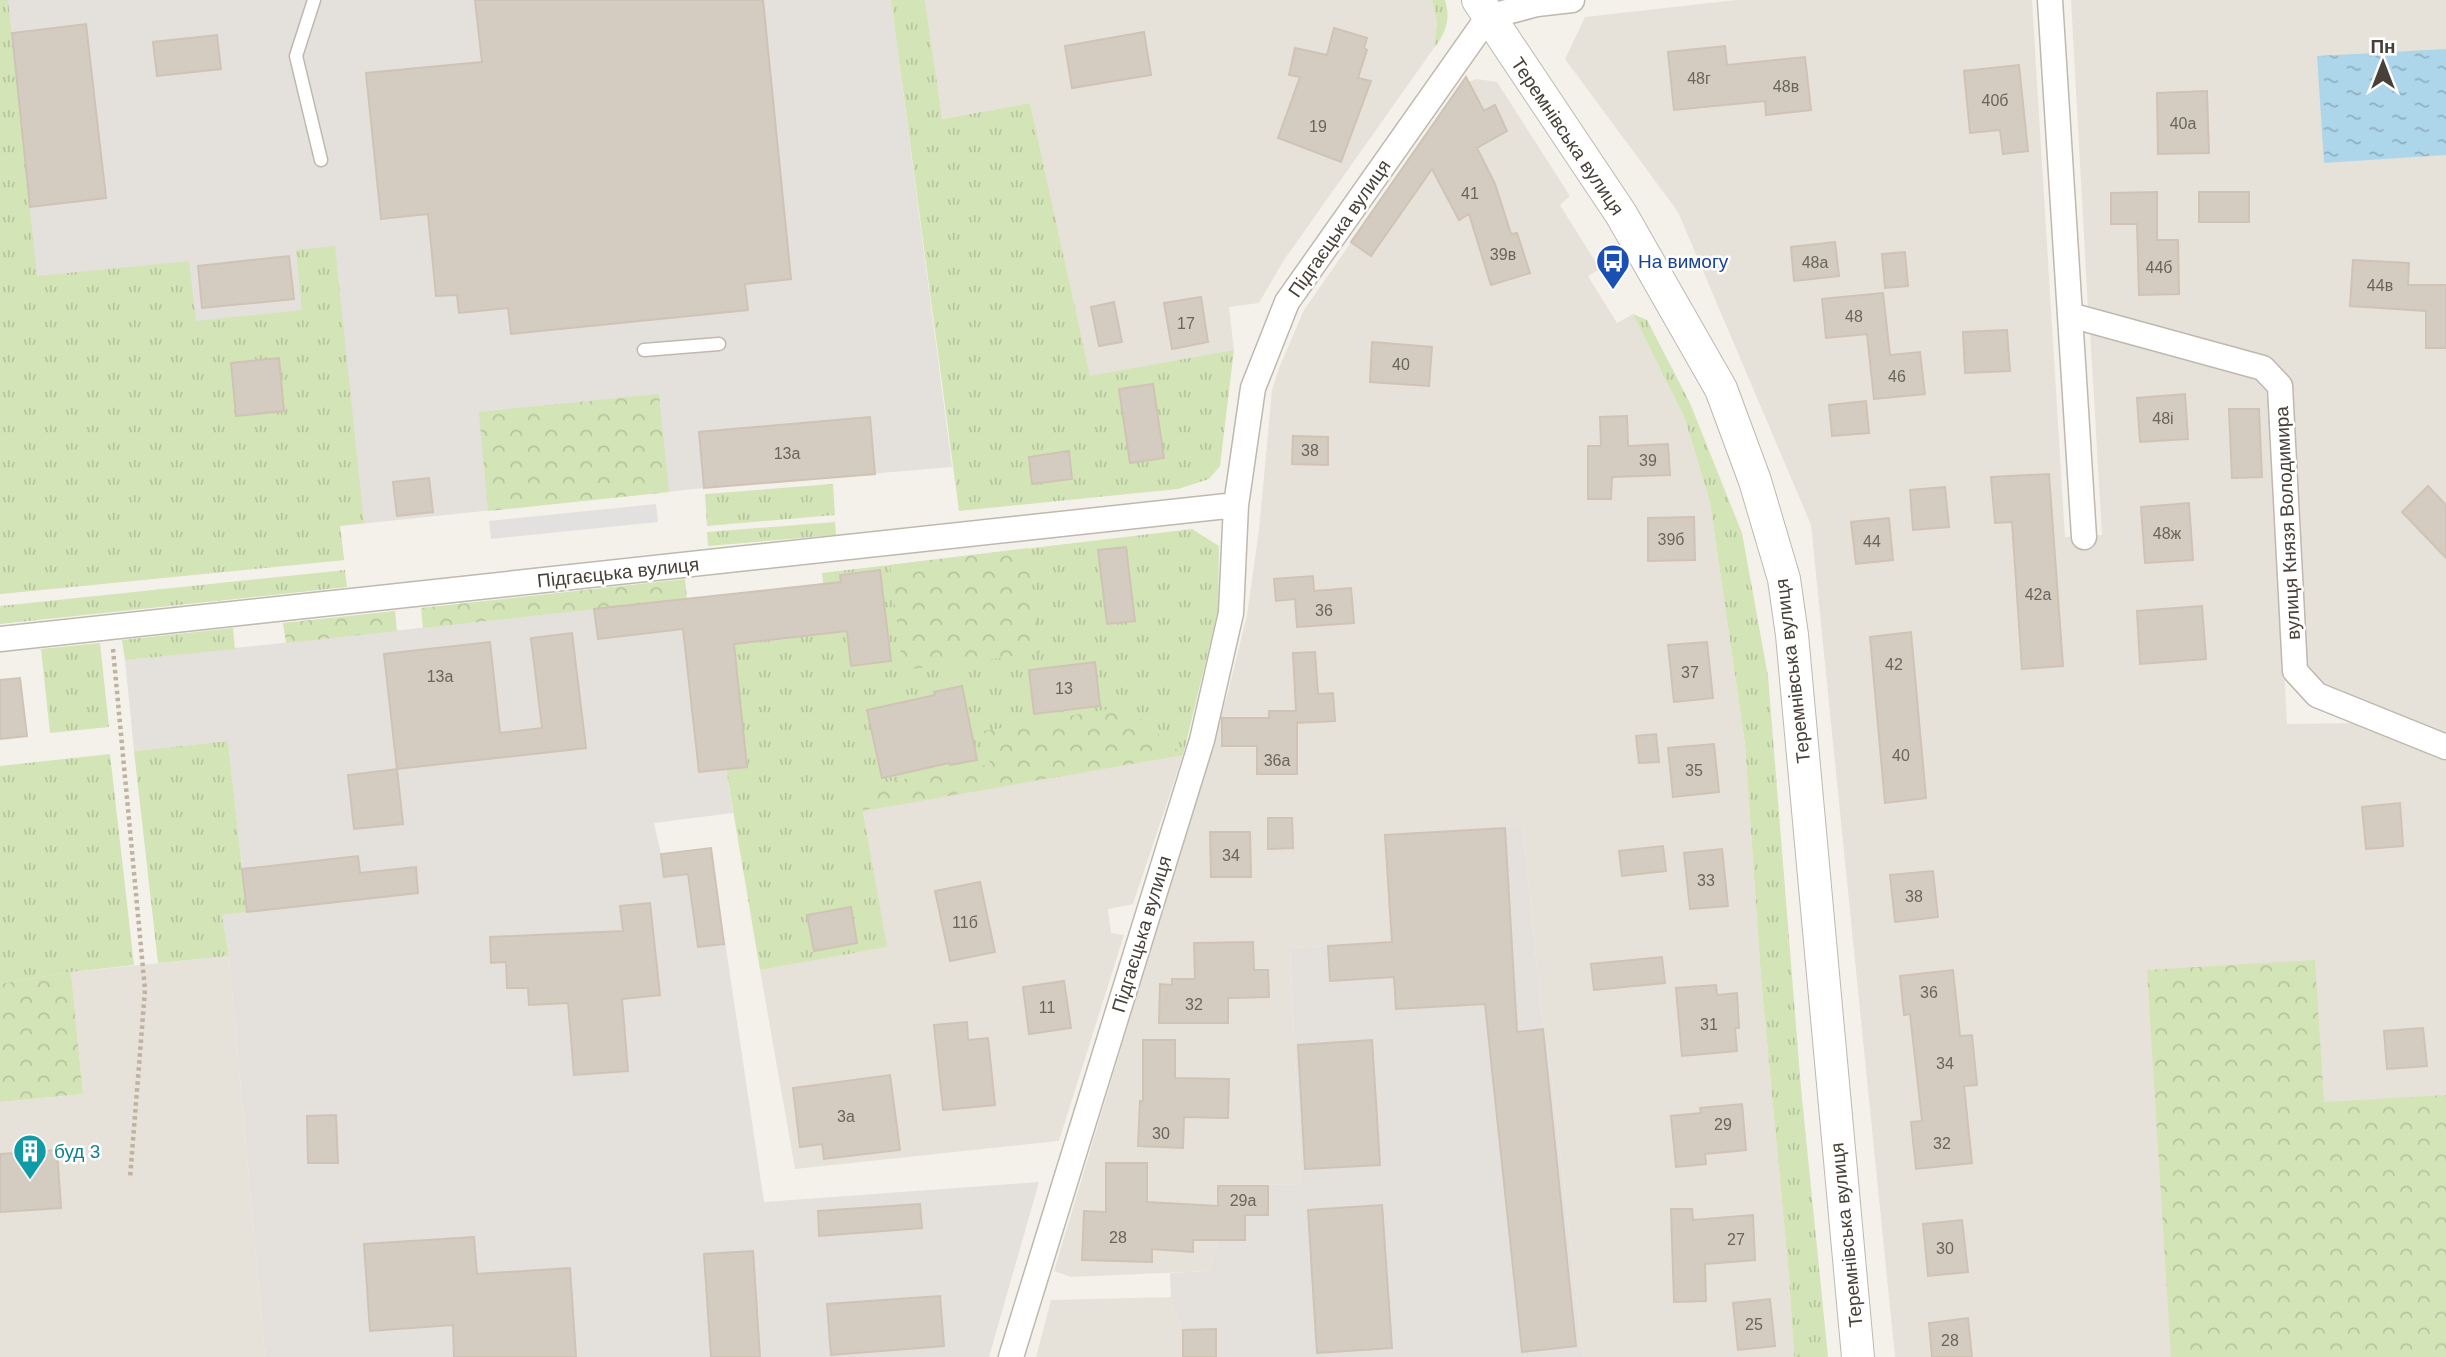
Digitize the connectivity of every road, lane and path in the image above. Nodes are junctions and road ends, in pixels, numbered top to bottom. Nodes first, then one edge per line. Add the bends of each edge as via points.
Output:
1 (314, 0) edge
2 (1572, 0) edge
3 (2050, 0) edge
4 (1483, 8) edge
5 (321, 160) dead end
6 (2070, 315) junction
7 (719, 344) dead end
8 (644, 350) dead end
9 (1236, 505) junction
10 (2084, 537) dead end
11 (111, 627) junction
12 (0, 639) edge
13 (2446, 747) edge
14 (130, 1178) dead end
15 (1011, 1357) edge
16 (1858, 1357) edge

1 - 5 lane via 296,56
2 - 4 street
3 - 6 street
4 - 9 street, Підгаєцька вулиця via 1287,302 1253,388
4 - 16 street, Теремнівська вулиця via 1621,214 1721,389 1784,579
6 - 10 street
6 - 13 street, вулиця Князя Володимира via 2263,368 2280,386 2295,671 2317,695
7 - 8 lane
9 - 11 street, Підгаєцька вулиця
9 - 15 street, Підгаєцька вулиця via 1231,613 1202,740
11 - 12 street, Підгаєцька вулиця
11 - 14 path via 145,990

